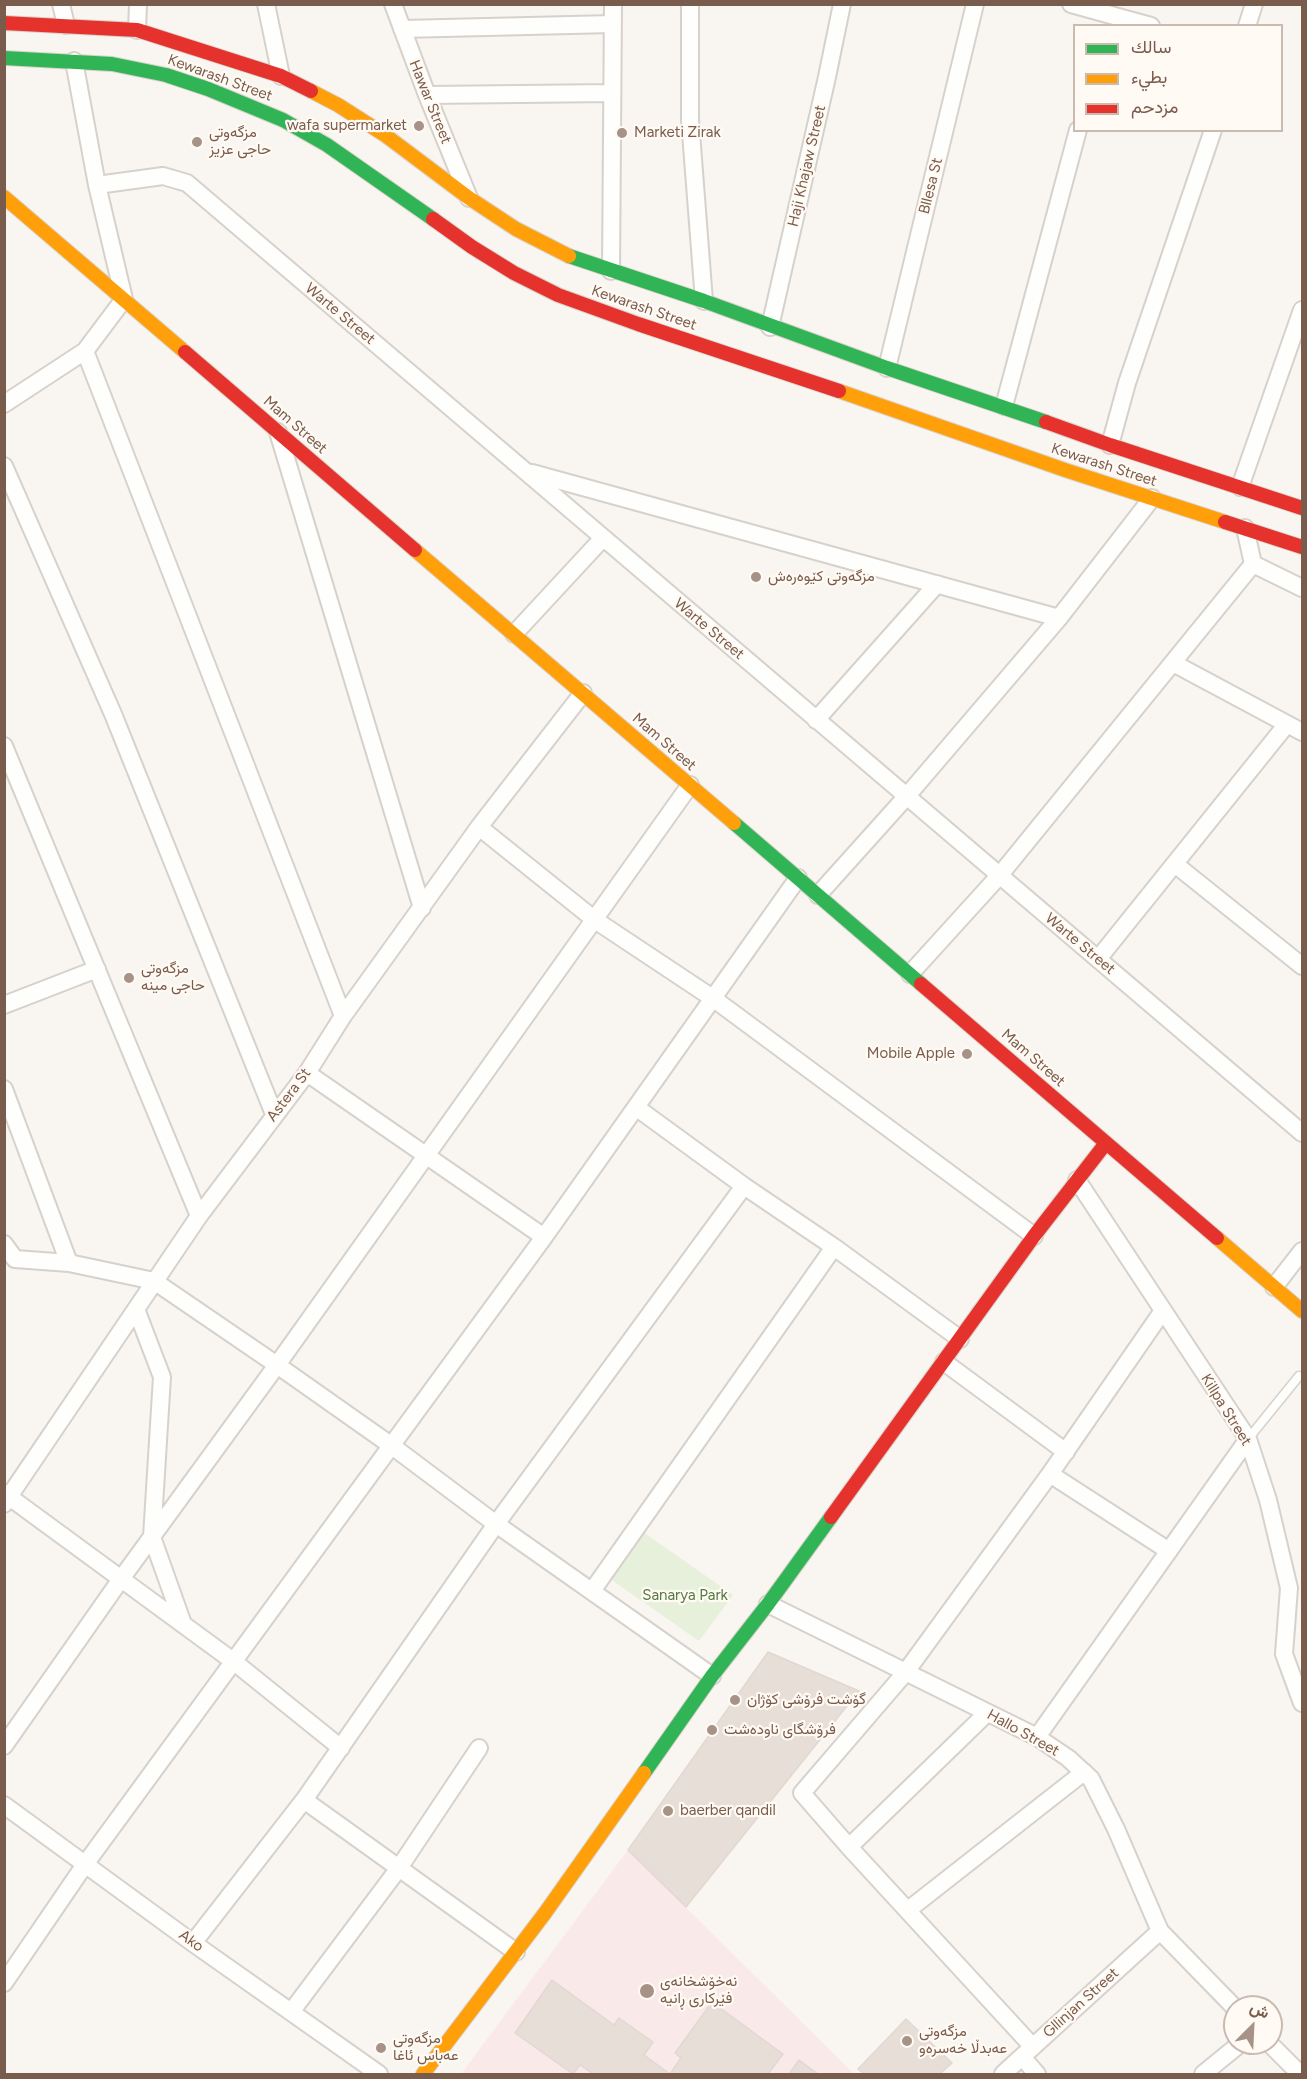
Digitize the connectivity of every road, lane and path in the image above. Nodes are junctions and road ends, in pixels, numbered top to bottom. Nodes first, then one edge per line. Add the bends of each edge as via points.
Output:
1 (61, 4) edge
2 (138, 4) edge
3 (266, 4) edge
4 (393, 4) edge
5 (613, 4) edge
6 (690, 4) edge
7 (842, 4) edge
8 (975, 4) edge
9 (1071, 4) edge
10 (1254, 4) edge
11 (1110, 15) edge
12 (4, 23) edge
13 (613, 24) junction
14 (1144, 24) edge
15 (1247, 24) edge
16 (66, 26) junction
17 (402, 29) junction
18 (137, 30) junction
19 (4, 58) edge
20 (74, 61) junction
21 (281, 76) junction
22 (612, 93) junction
23 (427, 95) junction
24 (1077, 132) edge
25 (1212, 132) edge
26 (97, 185) junction
27 (4, 197) edge
28 (469, 198) junction
29 (611, 272) junction
30 (124, 299) junction
31 (704, 301) junction
32 (1302, 310) edge
33 (770, 327) junction
34 (85, 351) junction
35 (887, 368) junction
36 (4, 404) edge
37 (1004, 406) junction
38 (278, 432) junction
39 (1110, 445) junction
40 (5, 467) edge
41 (525, 471) junction
42 (1196, 473) junction
43 (1240, 487) junction
44 (1152, 498) junction
45 (1187, 500) junction
46 (1302, 508) edge
47 (1245, 528) junction
48 (603, 538) junction
49 (1302, 547) edge
50 (1253, 564) junction
51 (937, 584) junction
52 (1302, 588) edge
53 (1059, 618) junction
54 (514, 634) junction
55 (1173, 663) junction
56 (583, 693) junction
57 (816, 720) junction
58 (1295, 728) edge
59 (4, 746) edge
60 (690, 785) junction
61 (906, 797) junction
62 (479, 828) junction
63 (1176, 865) junction
64 (999, 876) junction
65 (798, 878) junction
66 (818, 895) junction
67 (422, 908) junction
68 (595, 920) junction
69 (1098, 959) junction
70 (1302, 966) edge
71 (97, 969) junction
72 (910, 974) junction
73 (714, 999) junction
74 (4, 1005) edge
75 (344, 1016) junction
76 (307, 1073) junction
77 (4, 1089) edge
78 (637, 1108) junction
79 (274, 1114) junction
80 (1302, 1133) edge
81 (1106, 1143) junction
82 (426, 1155) junction
83 (1077, 1180) junction
84 (744, 1185) junction
85 (199, 1216) junction
86 (1034, 1236) junction
87 (544, 1237) junction
88 (4, 1244) edge
89 (834, 1247) junction
90 (1302, 1251) edge
91 (69, 1263) junction
92 (10, 1265) edge
93 (154, 1281) junction
94 (1274, 1287) junction
95 (136, 1309) junction
96 (1302, 1311) edge
97 (1162, 1312) junction
98 (960, 1339) junction
99 (944, 1362) junction
100 (277, 1365) junction
101 (1299, 1376) dead end
102 (1248, 1439) junction
103 (392, 1446) junction
104 (1065, 1452) junction
105 (1050, 1474) junction
106 (6, 1498) edge
107 (496, 1524) junction
108 (153, 1537) junction
109 (1169, 1551) junction
110 (121, 1579) junction
111 (1296, 1589) edge
112 (592, 1591) junction
113 (768, 1604) junction
114 (183, 1624) junction
115 (233, 1661) junction
116 (905, 1673) junction
117 (712, 1676) junction
118 (1302, 1703) edge
119 (987, 1713) junction
120 (1037, 1737) junction
121 (4, 1746) edge
122 (341, 1748) junction
123 (479, 1748) dead end
124 (1084, 1772) junction
125 (304, 1800) junction
126 (4, 1805) edge
127 (849, 1847) junction
128 (86, 1863) junction
129 (399, 1868) junction
130 (908, 1910) junction
131 (1160, 1932) junction
132 (194, 1943) junction
133 (516, 1952) junction
134 (4, 1983) edge
135 (1223, 1996) edge
136 (291, 2012) junction
137 (1028, 2052) junction
138 (1226, 2055) edge
139 (1281, 2055) edge
140 (379, 2074) edge
141 (423, 2074) edge
142 (1003, 2074) edge
143 (1037, 2074) edge
144 (1203, 2074) edge
145 (1300, 2074) edge

1 - 16 street
2 - 18 street
3 - 21 street
4 - 17 street, Hawar Street
5 - 13 street
6 - 31 street via 690,120
7 - 33 street, ‌Haji Khajaw Street
8 - 35 street, Bllesa St
9 - 11 street
10 - 15 street
11 - 14 street
12 - 16 street, Kewarash Street
13 - 17 street
13 - 22 street
16 - 18 street, Kewarash Street
17 - 23 street, Hawar Street
18 - 21 street, Kewarash Street
19 - 20 street, Kewarash Street
20 - 26 street
20 - 44 street, Kewarash Street via 166,75 283,120 371,174 472,247 558,295 1066,465
21 - 28 street, Kewarash Street via 385,135
22 - 23 street
22 - 29 street
23 - 28 street, Hawar Street
24 - 37 street
25 - 39 street via 1127,383
26 - 30 street
26 - 41 street, Warte Street via 163,176 187,183
27 - 30 street, Mam Street
28 - 29 street, Kewarash Street via 545,245
29 - 31 street, Kewarash Street
30 - 34 street
30 - 38 street, Mam Street
31 - 33 street, Kewarash Street
32 - 43 street
33 - 35 street, Kewarash Street
34 - 36 street
34 - 75 street
35 - 37 street, Kewarash Street
37 - 39 street, Kewarash Street via 1077,438
38 - 54 street, Mam Street
38 - 67 street
39 - 42 street, Kewarash Street
40 - 79 street via 113,714
41 - 48 street, Warte Street
41 - 51 street
42 - 43 street, Kewarash Street
42 - 45 street
43 - 46 street, Kewarash Street
44 - 45 street, Kewarash Street
44 - 53 street
45 - 47 street, Kewarash Street
47 - 49 street, Kewarash Street
47 - 50 street
48 - 54 street
48 - 57 street, Warte Street
50 - 52 street
50 - 55 street
51 - 53 street
51 - 57 street
53 - 61 street
54 - 56 street, Mam Street
55 - 58 street
55 - 64 street
56 - 60 street, Mam Street
56 - 62 street, Astera St
57 - 61 street, Warte Street
58 - 63 street
59 - 71 street
60 - 65 street, Mam Street
60 - 68 street
61 - 64 street, Warte Street
61 - 66 street
62 - 67 street, Astera St
62 - 68 street
63 - 69 street
63 - 70 street
64 - 69 street, Warte Street
64 - 72 street
65 - 66 street, Mam Street
65 - 73 street
66 - 72 street, Mam Street
67 - 75 street, Astera St
68 - 73 street
68 - 82 street
69 - 80 street, Warte Street
71 - 74 street
71 - 85 street
72 - 81 street, Mam Street
73 - 78 street
73 - 86 street
75 - 76 street, Astera St
76 - 79 street, Astera St
76 - 82 street
77 - 91 street
78 - 84 street
78 - 87 street
79 - 85 street, Astera St
81 - 83 street
81 - 94 street, Mam Street
82 - 87 street
82 - 100 street
83 - 86 street
83 - 97 street, Killpa Street
84 - 89 street
84 - 107 street
85 - 93 street, Astera St
86 - 98 street
87 - 103 street
88 - 92 street
89 - 98 street
89 - 112 street
90 - 94 street
91 - 92 street
91 - 93 street
93 - 95 street, Astera St
93 - 100 street
94 - 96 street, Mam Street
95 - 106 street, Astera St
95 - 108 street via 162,1377
97 - 102 street, Killpa Street
97 - 104 street
98 - 99 street
99 - 104 street
99 - 113 street
100 - 103 street
100 - 108 street
101 - 102 lane
102 - 109 street
102 - 111 street, Killpa Street
103 - 107 street
103 - 115 street
104 - 105 street
105 - 109 street
105 - 116 street
106 - 110 street
107 - 112 street
107 - 122 street
108 - 110 street
108 - 114 street
109 - 120 street
110 - 114 street
110 - 121 street
111 - 118 street, Killpa Street via 1284,1654
112 - 117 street
113 - 116 street, Hallo Street
113 - 117 street
114 - 115 street
115 - 122 street
115 - 128 street
116 - 119 street, Hallo Street
116 - 127 street via 802,1793
117 - 133 street
119 - 120 street, Hallo Street
119 - 127 street
120 - 124 street, Hallo Street
122 - 125 street
123 - 129 street
124 - 130 street
124 - 131 street, Hallo Street via 1116,1829
125 - 129 street
125 - 132 street
126 - 128 street, Ako
127 - 130 street
128 - 132 street, Ako
128 - 134 street
129 - 133 street
129 - 136 street
130 - 137 street
131 - 135 street, Hallo Street
131 - 137 street, Gllinjan Street
132 - 136 street, Ako
133 - 141 street
136 - 140 street, Ako
137 - 142 street, Gllinjan Street
137 - 143 street
138 - 144 street
139 - 145 street

